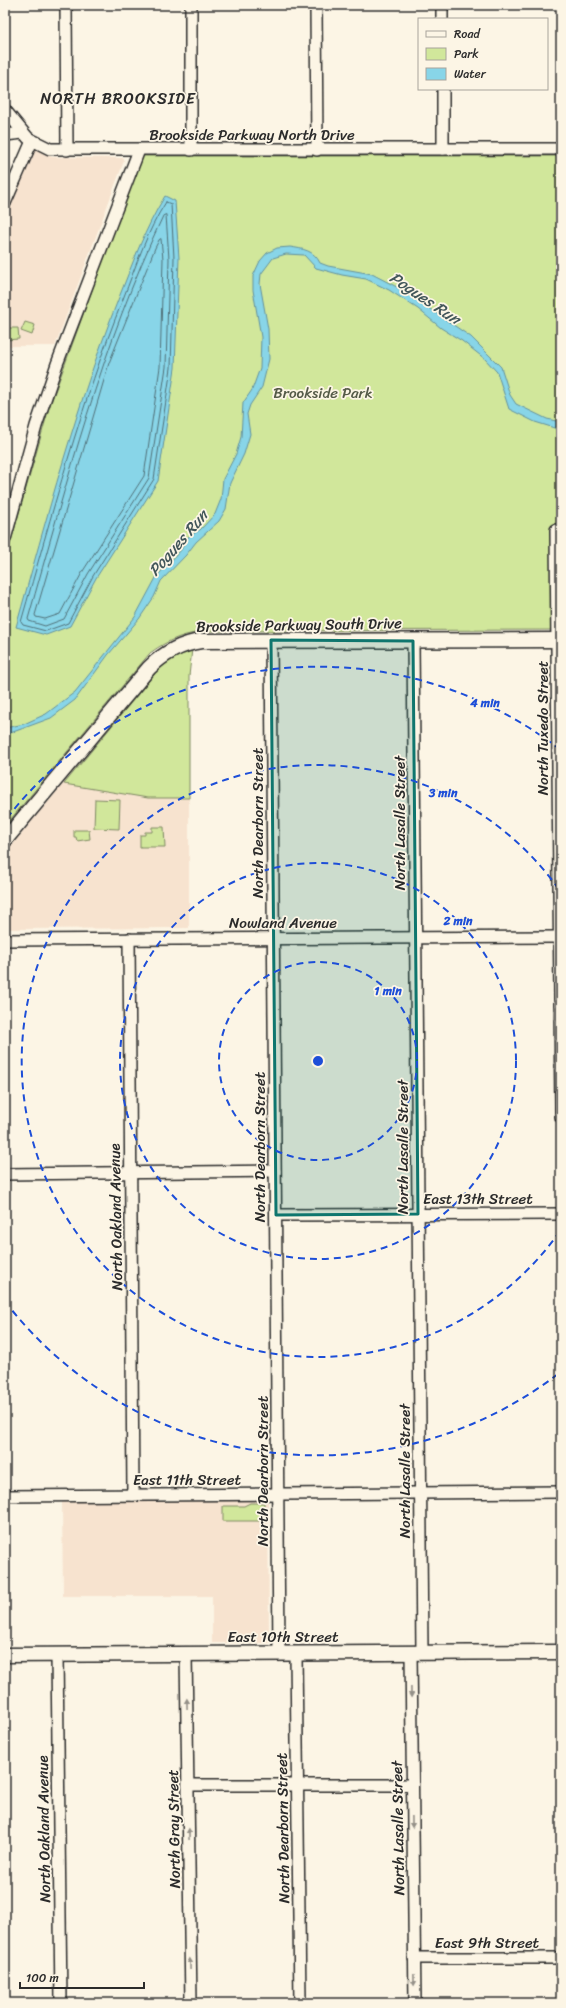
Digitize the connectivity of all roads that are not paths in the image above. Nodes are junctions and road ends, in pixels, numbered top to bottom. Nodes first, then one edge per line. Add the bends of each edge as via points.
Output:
1 (66, 5) edge
2 (191, 5) edge
3 (316, 5) edge
4 (442, 5) edge
5 (442, 18) edge
6 (443, 90) edge
7 (5, 110) edge
8 (23, 133) junction
9 (5, 135) edge
10 (32, 141) junction
11 (443, 149) junction
12 (561, 149) edge
13 (67, 150) junction
14 (140, 150) junction
15 (191, 150) junction
16 (317, 150) junction
17 (5, 203) edge
18 (8, 518) edge
19 (556, 530) dead end
20 (5, 539) edge
21 (271, 640) junction
22 (559, 640) edge
23 (414, 641) junction
24 (5, 840) edge
25 (560, 937) edge
26 (274, 938) junction
27 (416, 938) junction
28 (129, 939) junction
29 (5, 940) edge
30 (561, 1117) edge
31 (275, 1172) junction
32 (130, 1173) junction
33 (5, 1174) edge
34 (418, 1214) junction
35 (561, 1214) edge
36 (276, 1215) junction
37 (421, 1492) junction
38 (561, 1492) edge
39 (278, 1494) junction
40 (133, 1495) junction
41 (5, 1496) edge
42 (561, 1652) edge
43 (416, 1653) junction
44 (186, 1654) junction
45 (279, 1654) junction
46 (296, 1654) junction
47 (57, 1655) junction
48 (5, 1656) edge
49 (188, 1785) junction
50 (297, 1785) junction
51 (412, 1785) junction
52 (414, 1958) junction
53 (561, 1958) edge
54 (62, 2003) edge
55 (191, 2003) edge
56 (300, 2003) edge
57 (415, 2003) edge

1 - 13 street
2 - 15 street
3 - 16 street
4 - 5 street
6 - 11 street
7 - 8 street
8 - 9 street
8 - 10 street
10 - 13 street via 50,149
10 - 17 street
11 - 12 street, Brookside Parkway North Drive
11 - 16 street, Brookside Parkway North Drive
13 - 14 street
14 - 15 street, Brookside Parkway North Drive
14 - 18 street, Brookside Parkway North Drive via 57,364
15 - 16 street, Brookside Parkway North Drive
18 - 20 street, Brookside Parkway North Drive
19 - 22 street, North Tuxedo Street
21 - 23 main road, Brookside Parkway South Drive
21 - 24 main road, Brookside Parkway South Drive via 192,642 176,647 157,659
21 - 26 street, North Dearborn Street
22 - 23 main road, Brookside Parkway South Drive
22 - 25 street, North Tuxedo Street
23 - 27 street, North Lasalle Street
25 - 27 street, Nowland Avenue
25 - 30 street, North Tuxedo Street
26 - 27 street, Nowland Avenue
26 - 28 street, Nowland Avenue
26 - 31 street, North Dearborn Street
27 - 34 street, North Lasalle Street
28 - 29 street, Nowland Avenue
28 - 32 street, North Oakland Avenue
31 - 32 street
31 - 36 street, North Dearborn Street
32 - 33 street
32 - 40 street, North Oakland Avenue
34 - 35 street, East 13th Street
34 - 36 street, East 13th Street
34 - 37 street, North Lasalle Street
36 - 39 street, North Dearborn Street
37 - 38 street, East 11th Street
37 - 39 street, East 11th Street
37 - 43 street, North Lasalle Street
39 - 40 street, East 11th Street
39 - 45 street, North Dearborn Street
40 - 41 street, East 11th Street
42 - 43 main road, East 10th Street
43 - 46 main road, East 10th Street
43 -> 51 street, North Lasalle Street
44 - 45 main road, East 10th Street
44 - 47 main road, East 10th Street
49 -> 44 street, North Gray Street
45 - 46 main road, East 10th Street
46 - 50 street, North Dearborn Street
47 - 48 main road, East 10th Street
47 - 54 street, North Oakland Avenue
49 - 50 street
55 -> 49 street, North Gray Street
50 - 51 street
50 - 56 street, North Dearborn Street
51 -> 52 street, North Lasalle Street
52 - 53 street, East 9th Street
52 -> 57 street, North Lasalle Street

